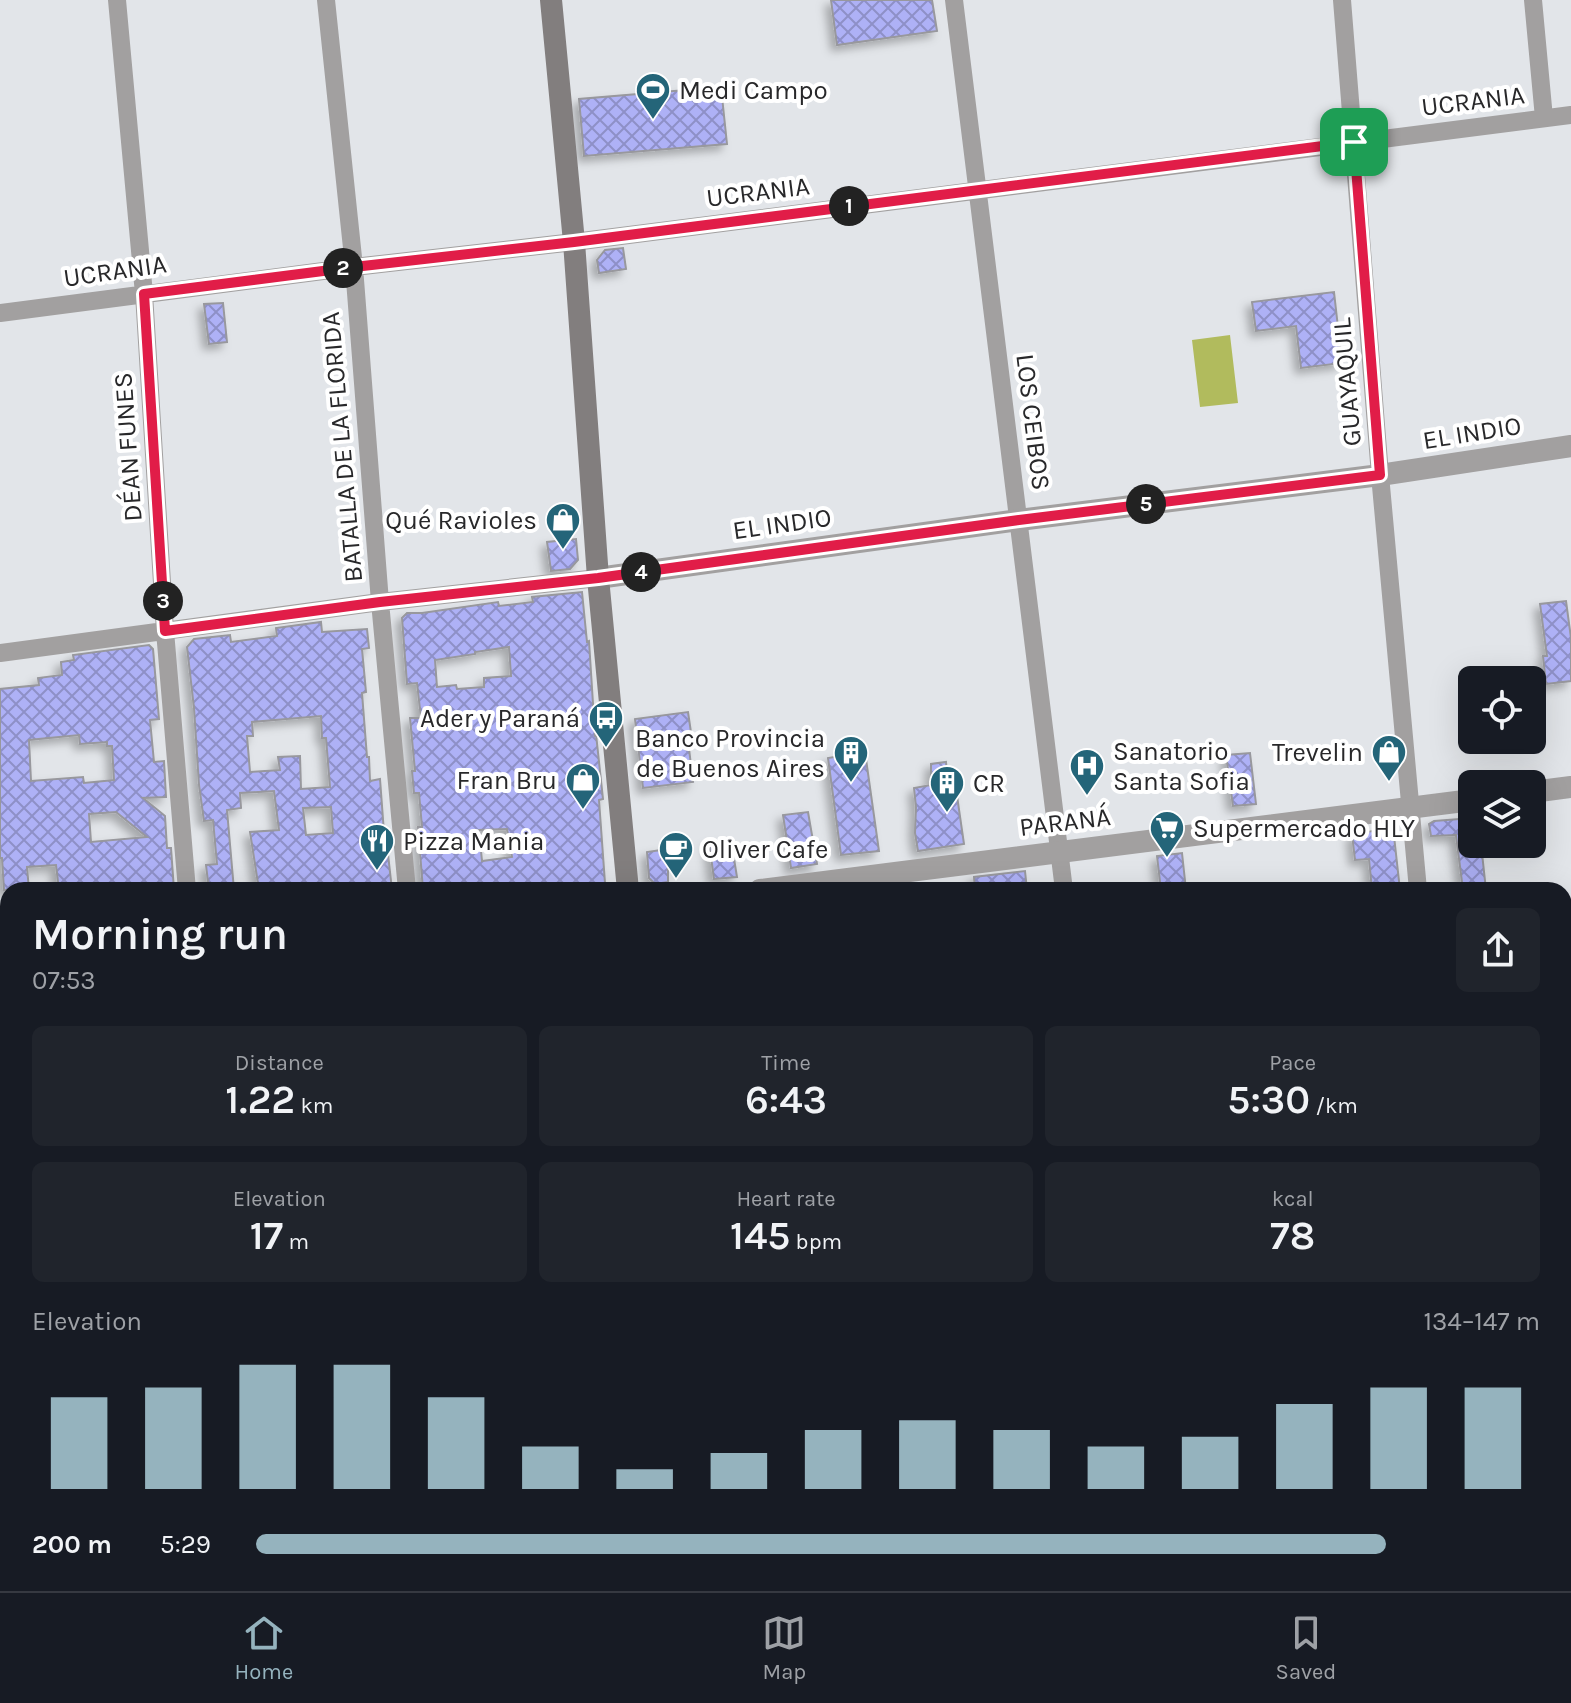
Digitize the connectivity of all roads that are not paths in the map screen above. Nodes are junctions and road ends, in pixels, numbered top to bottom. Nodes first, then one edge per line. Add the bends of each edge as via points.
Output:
1 (117, 0) edge
2 (326, 0) edge
3 (551, 0) edge
4 (954, 0) edge
5 (1342, 0) edge
6 (1533, 0) edge
7 (1571, 115) edge
8 (1544, 118) junction
9 (1354, 142) junction
10 (978, 190) junction
11 (574, 242) junction
12 (354, 267) junction
13 (144, 294) junction
14 (0, 313) edge
15 (1571, 446) edge
16 (1380, 475) junction
17 (1019, 520) junction
18 (598, 578) junction
19 (380, 602) junction
20 (165, 631) junction
21 (0, 653) edge
22 (1571, 787) edge
23 (1546, 790) edge
24 (1458, 802) edge
25 (1411, 807) junction
26 (1060, 851) junction
27 (186, 882) edge
28 (406, 882) edge
29 (627, 882) edge
30 (822, 882) edge
31 (1063, 882) edge
32 (1417, 882) edge

1 - 13 street, DÉAN FUNES
2 - 12 street, BATALLA DE LA FLORIDA
3 - 11 main road
4 - 10 street, LOS CEIBOS
5 - 9 street, GUAYAQUIL
6 - 8 street
7 - 8 street, UCRANIA
8 - 9 street, UCRANIA
9 - 10 street, UCRANIA
9 - 16 street, GUAYAQUIL
10 - 11 street, UCRANIA
10 - 17 street, LOS CEIBOS
11 - 12 street, UCRANIA
11 - 18 main road
12 - 13 street, UCRANIA
12 - 19 street, BATALLA DE LA FLORIDA
13 - 14 street, UCRANIA
13 - 20 street, DÉAN FUNES
15 - 16 street, EL INDIO
16 - 17 street, EL INDIO
16 - 25 street, GUAYAQUIL
17 - 18 street, EL INDIO
17 - 26 street, LOS CEIBOS
18 - 19 street, EL INDIO
18 - 29 main road
19 - 20 street, EL INDIO
19 - 28 street, BATALLA DE LA FLORIDA
20 - 21 street, EL INDIO
20 - 27 street, DÉAN FUNES
22 - 23 street
24 - 25 street, PARANÁ
25 - 26 street, PARANÁ
25 - 32 street, GUAYAQUIL
26 - 30 street, PARANÁ
26 - 31 street, LOS CEIBOS

